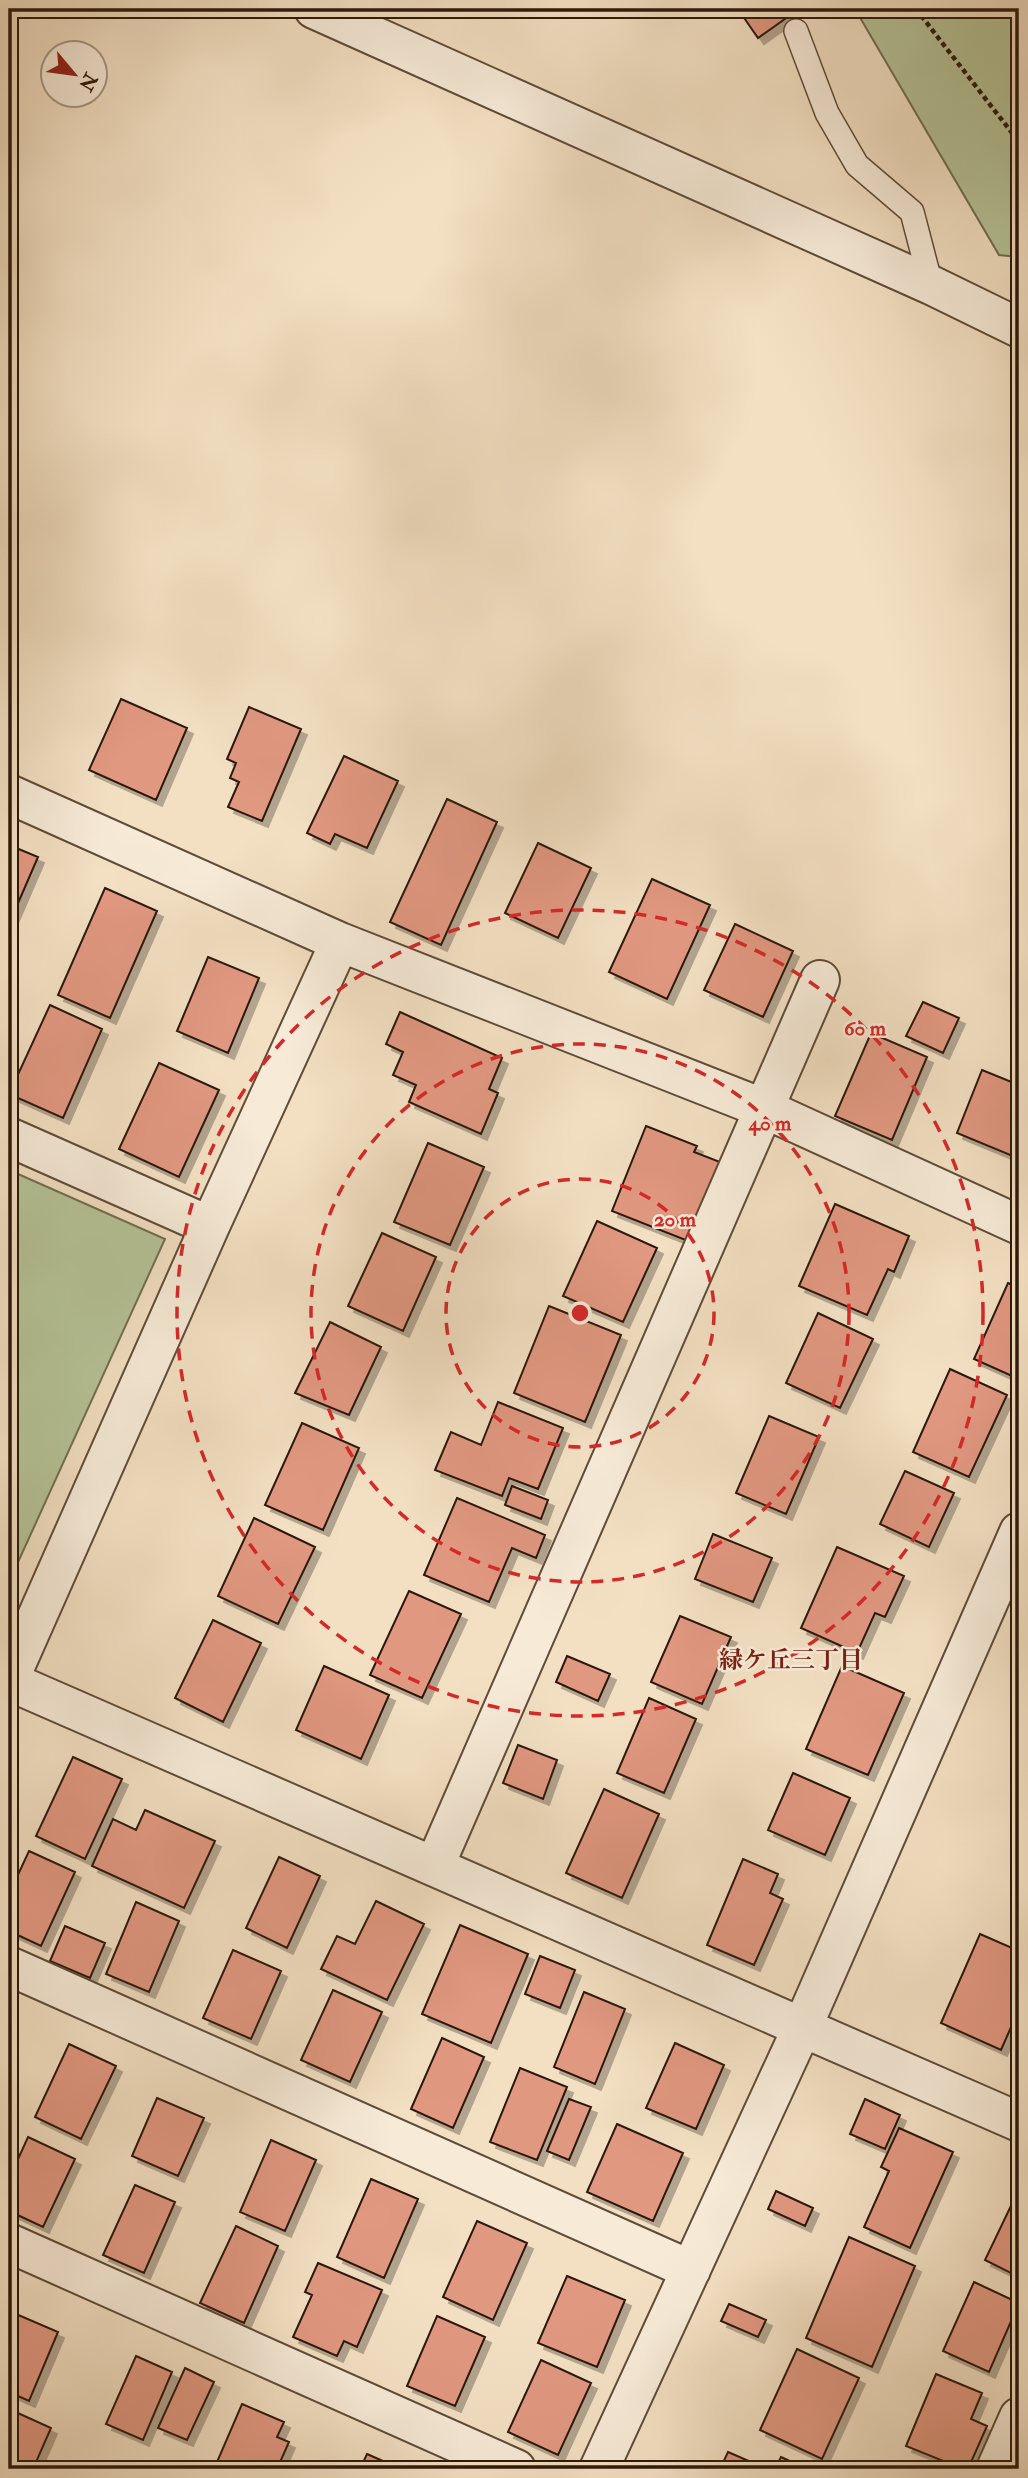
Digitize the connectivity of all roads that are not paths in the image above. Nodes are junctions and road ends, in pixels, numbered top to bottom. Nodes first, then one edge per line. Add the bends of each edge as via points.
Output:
1 (314, 9) edge
2 (796, 31) dead end
3 (931, 285) junction
4 (1019, 328) edge
5 (9, 794) edge
6 (340, 942) junction
7 (820, 980) dead end
8 (765, 1109) junction
9 (9, 1137) edge
10 (1019, 1224) edge
11 (210, 1226) junction
12 (1019, 1532) edge
13 (9, 1680) edge
14 (435, 1866) junction
15 (9, 1966) edge
16 (802, 2028) junction
17 (1019, 2122) edge
18 (9, 2243) edge
19 (691, 2270) junction
20 (1019, 2417) edge
21 (516, 2469) edge
22 (599, 2469) edge
23 (996, 2469) edge

1 - 3 street
2 - 3 lane via 827,113 856,165 912,212
3 - 4 street
5 - 6 street
6 - 8 street
6 - 11 street
7 - 8 street
8 - 10 street
8 - 14 street
9 - 11 street
11 - 13 street
12 - 16 street
13 - 14 street
14 - 16 street
15 - 19 street
16 - 17 street
16 - 19 street
18 - 21 street
19 - 22 street
20 - 23 street

